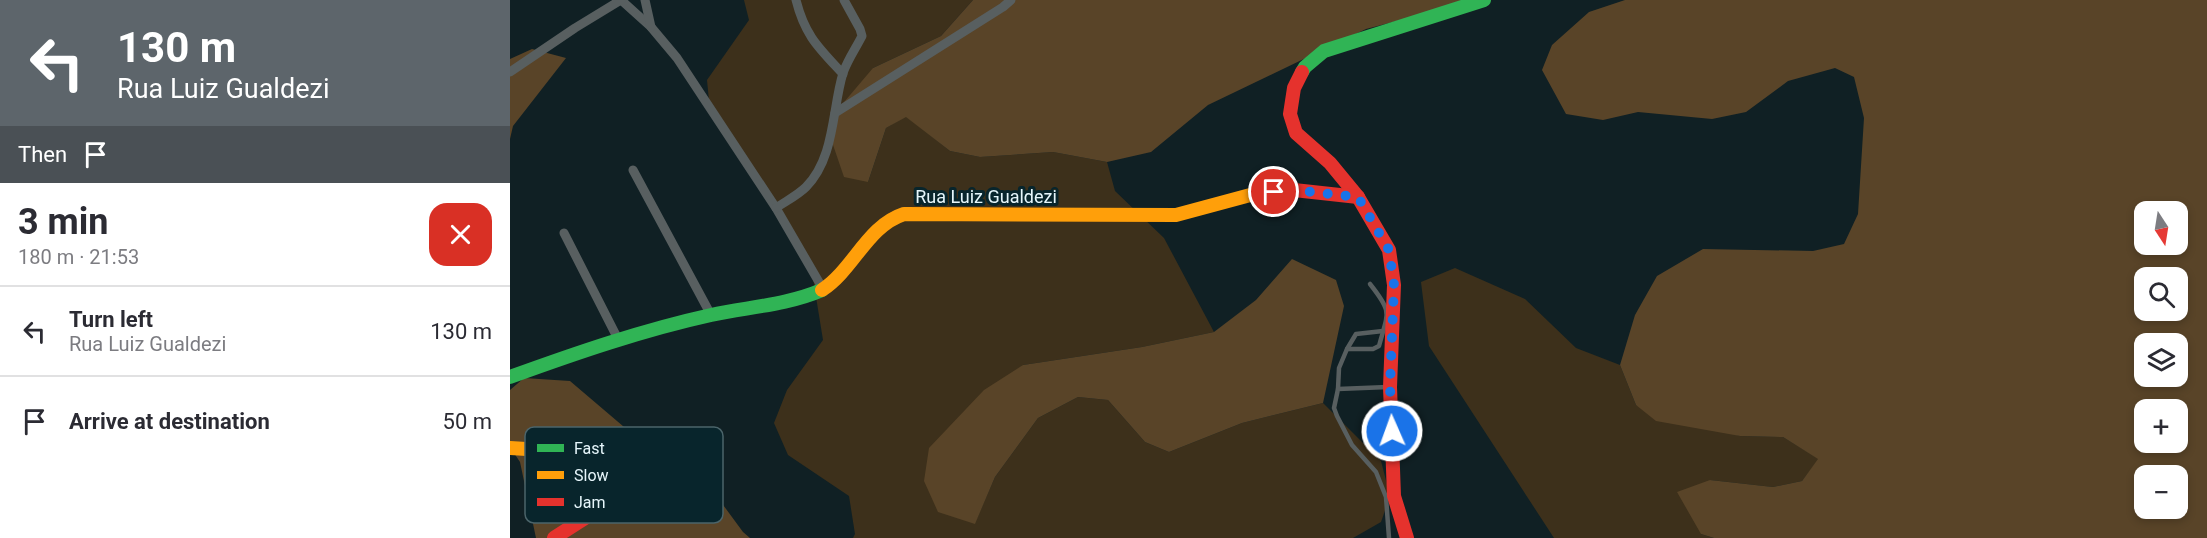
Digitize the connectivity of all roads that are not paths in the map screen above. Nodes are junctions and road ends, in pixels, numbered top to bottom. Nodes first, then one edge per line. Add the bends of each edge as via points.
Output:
1 (621, 0) edge
2 (645, 0) edge
3 (796, 0) edge
4 (844, 0) edge
5 (1011, 0) edge
6 (1484, 0) edge
7 (651, 27) junction
8 (510, 72) edge
9 (843, 74) junction
10 (835, 113) junction
11 (633, 170) dead end
12 (1358, 197) junction
13 (776, 208) junction
14 (564, 232) dead end
15 (1370, 284) dead end
16 (824, 289) junction
17 (711, 315) junction
18 (1383, 331) junction
19 (618, 339) junction
20 (1347, 349) junction
21 (510, 377) edge
22 (1390, 387) junction
23 (1338, 389) junction
24 (510, 448) edge
25 (525, 450) edge
26 (574, 523) edge
27 (554, 538) edge
28 (1389, 538) edge
29 (1407, 538) edge

1 - 7 street
1 - 8 street
2 - 7 street
3 - 9 street via 812,41
4 - 9 street via 862,36
5 - 10 street
6 - 12 street via 1324,51 1305,67 1294,88 1290,114 1296,133 1330,163
7 - 13 street via 677,58
9 - 10 street
10 - 13 street via 819,169 797,194
11 - 17 street
12 - 16 street, Rua Luiz Gualdezi via 1294,190 1254,194 1176,215 899,215 882,225 839,278
12 - 22 street via 1389,250 1394,285
13 - 16 street
14 - 19 street
15 - 18 lane via 1386,304 1388,314
16 - 17 street, Rua Luiz Gualdezi
17 - 19 street, Rua Luiz Gualdezi
18 - 20 lane via 1356,334
18 - 20 lane via 1379,346
19 - 21 street, Rua Luiz Gualdezi
20 - 23 lane via 1339,368
22 - 23 lane
22 - 29 street via 1394,496
23 - 28 lane via 1334,408 1337,416 1352,445 1376,472 1386,497
24 - 25 street
26 - 27 street

